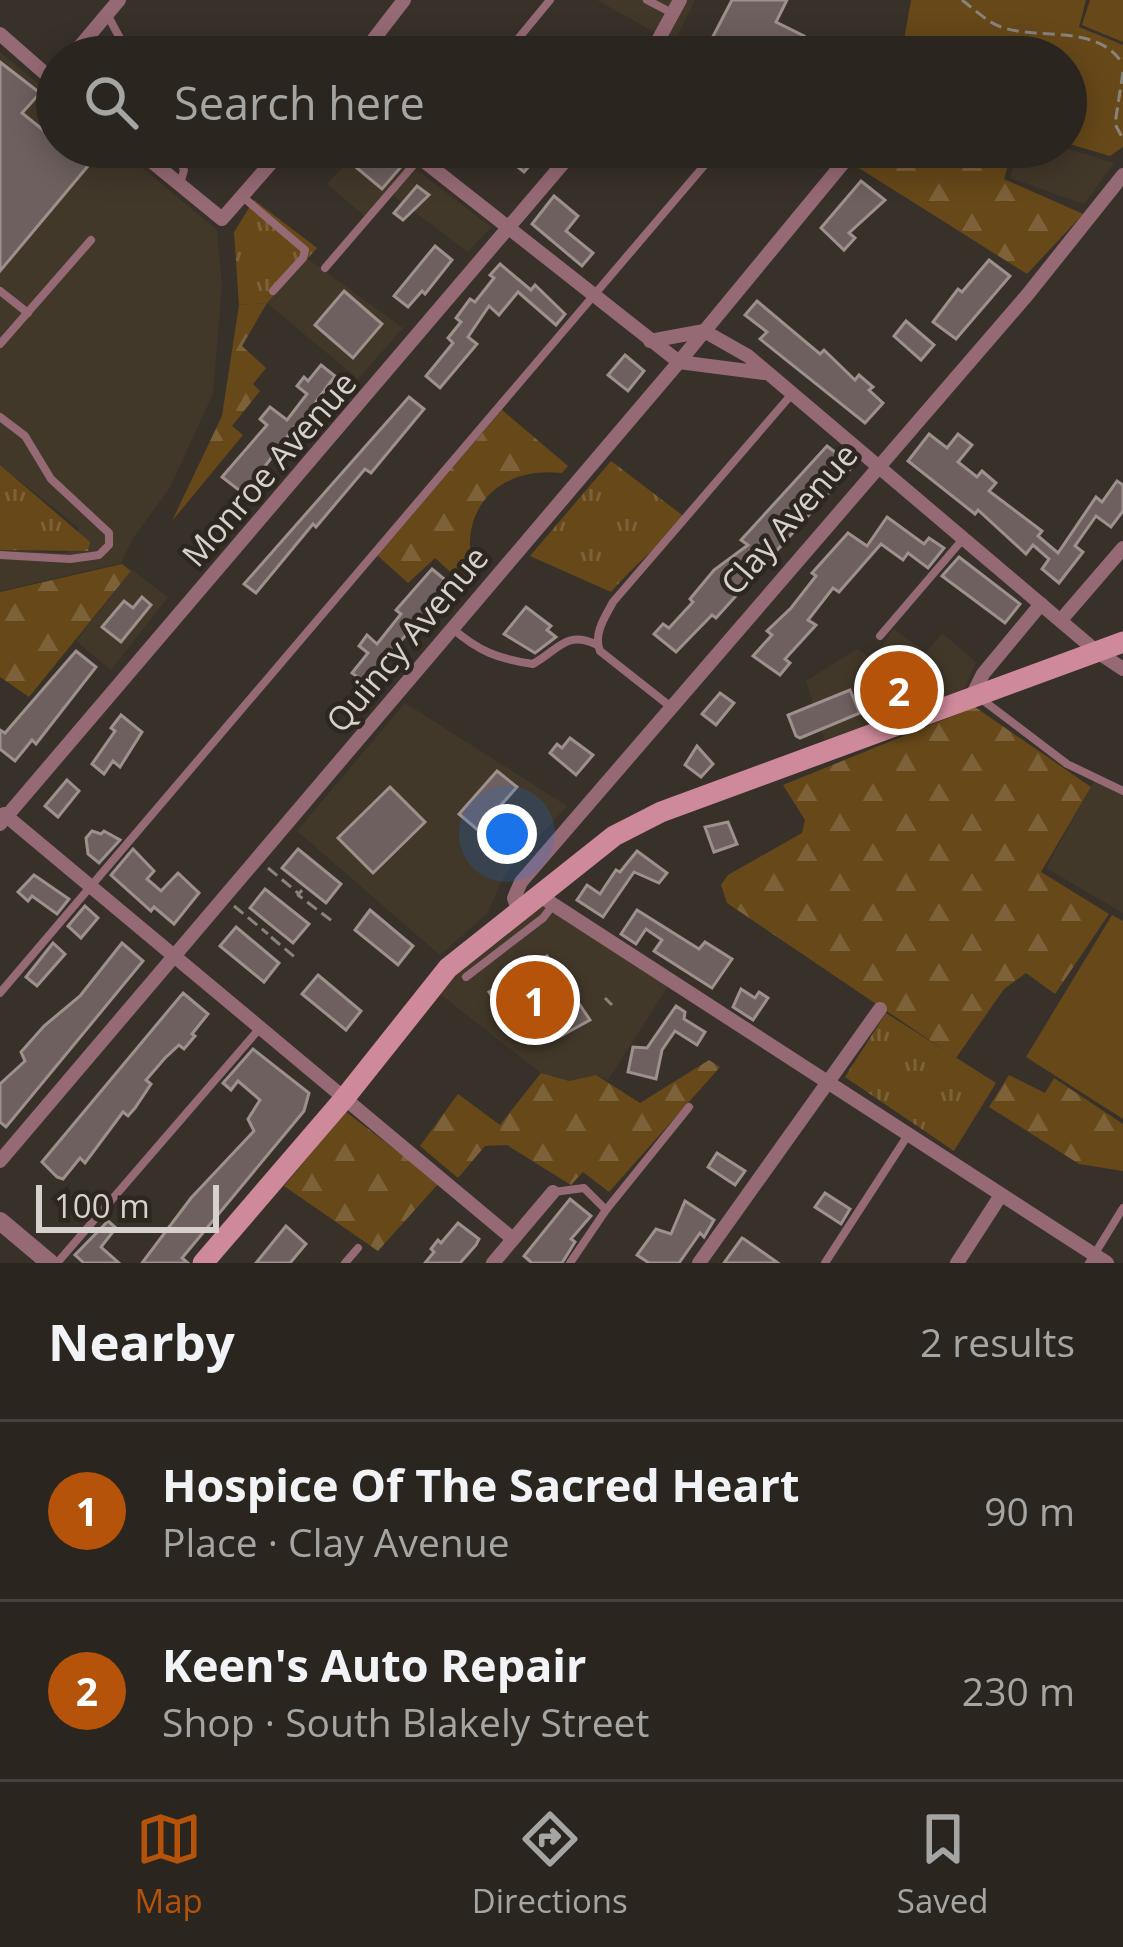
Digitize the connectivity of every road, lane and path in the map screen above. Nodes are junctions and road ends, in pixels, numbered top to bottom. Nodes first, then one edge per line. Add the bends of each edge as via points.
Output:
1 (119, 0) edge
2 (404, 0) edge
3 (550, 0) edge
4 (647, 0) edge
5 (962, 0) edge
6 (677, 7) edge
7 (107, 14) junction
8 (0, 34) edge
9 (89, 36) edge
10 (119, 36) edge
11 (376, 36) edge
12 (520, 36) edge
13 (661, 36) edge
14 (1071, 36) edge
15 (1087, 40) edge
16 (36, 63) edge
17 (1123, 64) edge
18 (1123, 72) edge
19 (1123, 139) edge
20 (159, 168) edge
21 (183, 168) edge
22 (267, 168) edge
23 (410, 168) edge
24 (441, 168) edge
25 (560, 168) edge
26 (702, 168) edge
27 (839, 168) edge
28 (1123, 175) edge
29 (180, 185) junction
30 (242, 196) junction
31 (508, 231) junction
32 (92, 240) dead end
33 (325, 268) dead end
34 (0, 291) edge
35 (273, 291) dead end
36 (592, 297) junction
37 (28, 313) junction
38 (704, 331) junction
39 (650, 341) junction
40 (0, 344) edge
41 (679, 362) junction
42 (768, 373) junction
43 (792, 394) junction
44 (0, 417) edge
45 (878, 466) junction
46 (963, 539) junction
47 (1123, 548) edge
48 (0, 555) edge
49 (1041, 604) junction
50 (1061, 620) junction
51 (451, 627) junction
52 (880, 636) dead end
53 (1123, 642) edge
54 (598, 646) junction
55 (1096, 651) junction
56 (1123, 669) edge
57 (974, 699) junction
58 (672, 707) junction
59 (1123, 791) edge
60 (2, 817) edge
61 (267, 867) dead end
62 (91, 886) junction
63 (545, 899) junction
64 (234, 906) dead end
65 (518, 909) junction
66 (332, 921) dead end
67 (175, 957) junction
68 (298, 960) dead end
69 (466, 977) dead end
70 (0, 993) edge
71 (605, 998) dead end
72 (613, 1005) dead end
73 (880, 1009) dead end
74 (260, 1028) junction
75 (828, 1083) junction
76 (344, 1100) junction
77 (689, 1107) dead end
78 (908, 1135) junction
79 (0, 1160) edge
80 (553, 1192) joint
81 (1001, 1195) junction
82 (1123, 1208) edge
83 (606, 1210) junction
84 (0, 1221) edge
85 (513, 1239) junction
86 (358, 1248) dead end
87 (1097, 1260) edge
88 (54, 1263) edge
89 (203, 1263) edge
90 (346, 1263) edge
91 (493, 1263) edge
92 (570, 1263) edge
93 (699, 1263) edge
94 (825, 1263) edge
95 (957, 1263) edge

1 - 7 street
2 - 11 street
3 - 12 lane
4 - 6 lane
5 - 14 path via 996,26
6 - 13 street
7 - 9 street
7 - 10 lane
8 - 16 street
15 - 17 path via 1112,47
18 - 19 path via 1115,124
20 - 29 street
21 - 29 lane
22 - 30 street
23 - 33 lane
24 - 31 street
25 - 31 street, Monroe Avenue
26 - 36 lane
27 - 38 street, Quincy Avenue
28 - 45 street, Clay Avenue
29 - 30 street via 221,220
30 - 35 lane via 305,250
31 - 36 street
31 - 60 street, Monroe Avenue
32 - 37 lane
34 - 37 lane
36 - 39 street
36 - 62 lane
37 - 40 lane
38 - 39 street
38 - 41 street, Quincy Avenue
38 - 42 street
39 - 41 street
41 - 42 street
41 - 51 street, Quincy Avenue
42 - 43 street
43 - 45 street
43 - 54 lane via 614,602
44 - 48 lane via 109,533 109,545 99,555 70,559
45 - 46 street
45 - 58 street, Clay Avenue
46 - 49 street
46 - 52 lane
47 - 50 street
49 - 50 street
49 - 57 street via 983,674
50 - 55 street
51 - 54 lane via 475,648 516,662 533,664 568,639
51 - 67 street, Quincy Avenue
53 - 55 main road, Clay Avenue
54 - 58 lane
55 - 56 street
55 - 57 main road, Clay Avenue
57 - 59 lane via 1066,764
57 - 63 main road, Clay Avenue via 661,812 614,836
58 - 65 street, Clay Avenue via 521,882
60 - 62 street
61 - 66 path
62 - 67 street
62 - 70 lane
63 - 65 main road, Clay Avenue
63 - 69 lane via 543,918
63 - 75 street
64 - 68 path
65 - 76 main road, Clay Avenue via 448,968
67 - 74 street
67 - 79 street, Quincy Avenue
71 - 72 path
73 - 75 street
74 - 76 street
74 - 88 lane
75 - 78 street
75 - 93 street
76 - 85 street
76 - 89 main road, Clay Avenue
77 - 83 lane
78 - 81 street
78 - 94 lane
80 - 83 lane via 584,1188
80 - 85 street
81 - 87 street
81 - 95 street
82 - 87 lane
83 - 92 lane
84 - 88 street
85 - 91 street
86 - 90 lane

